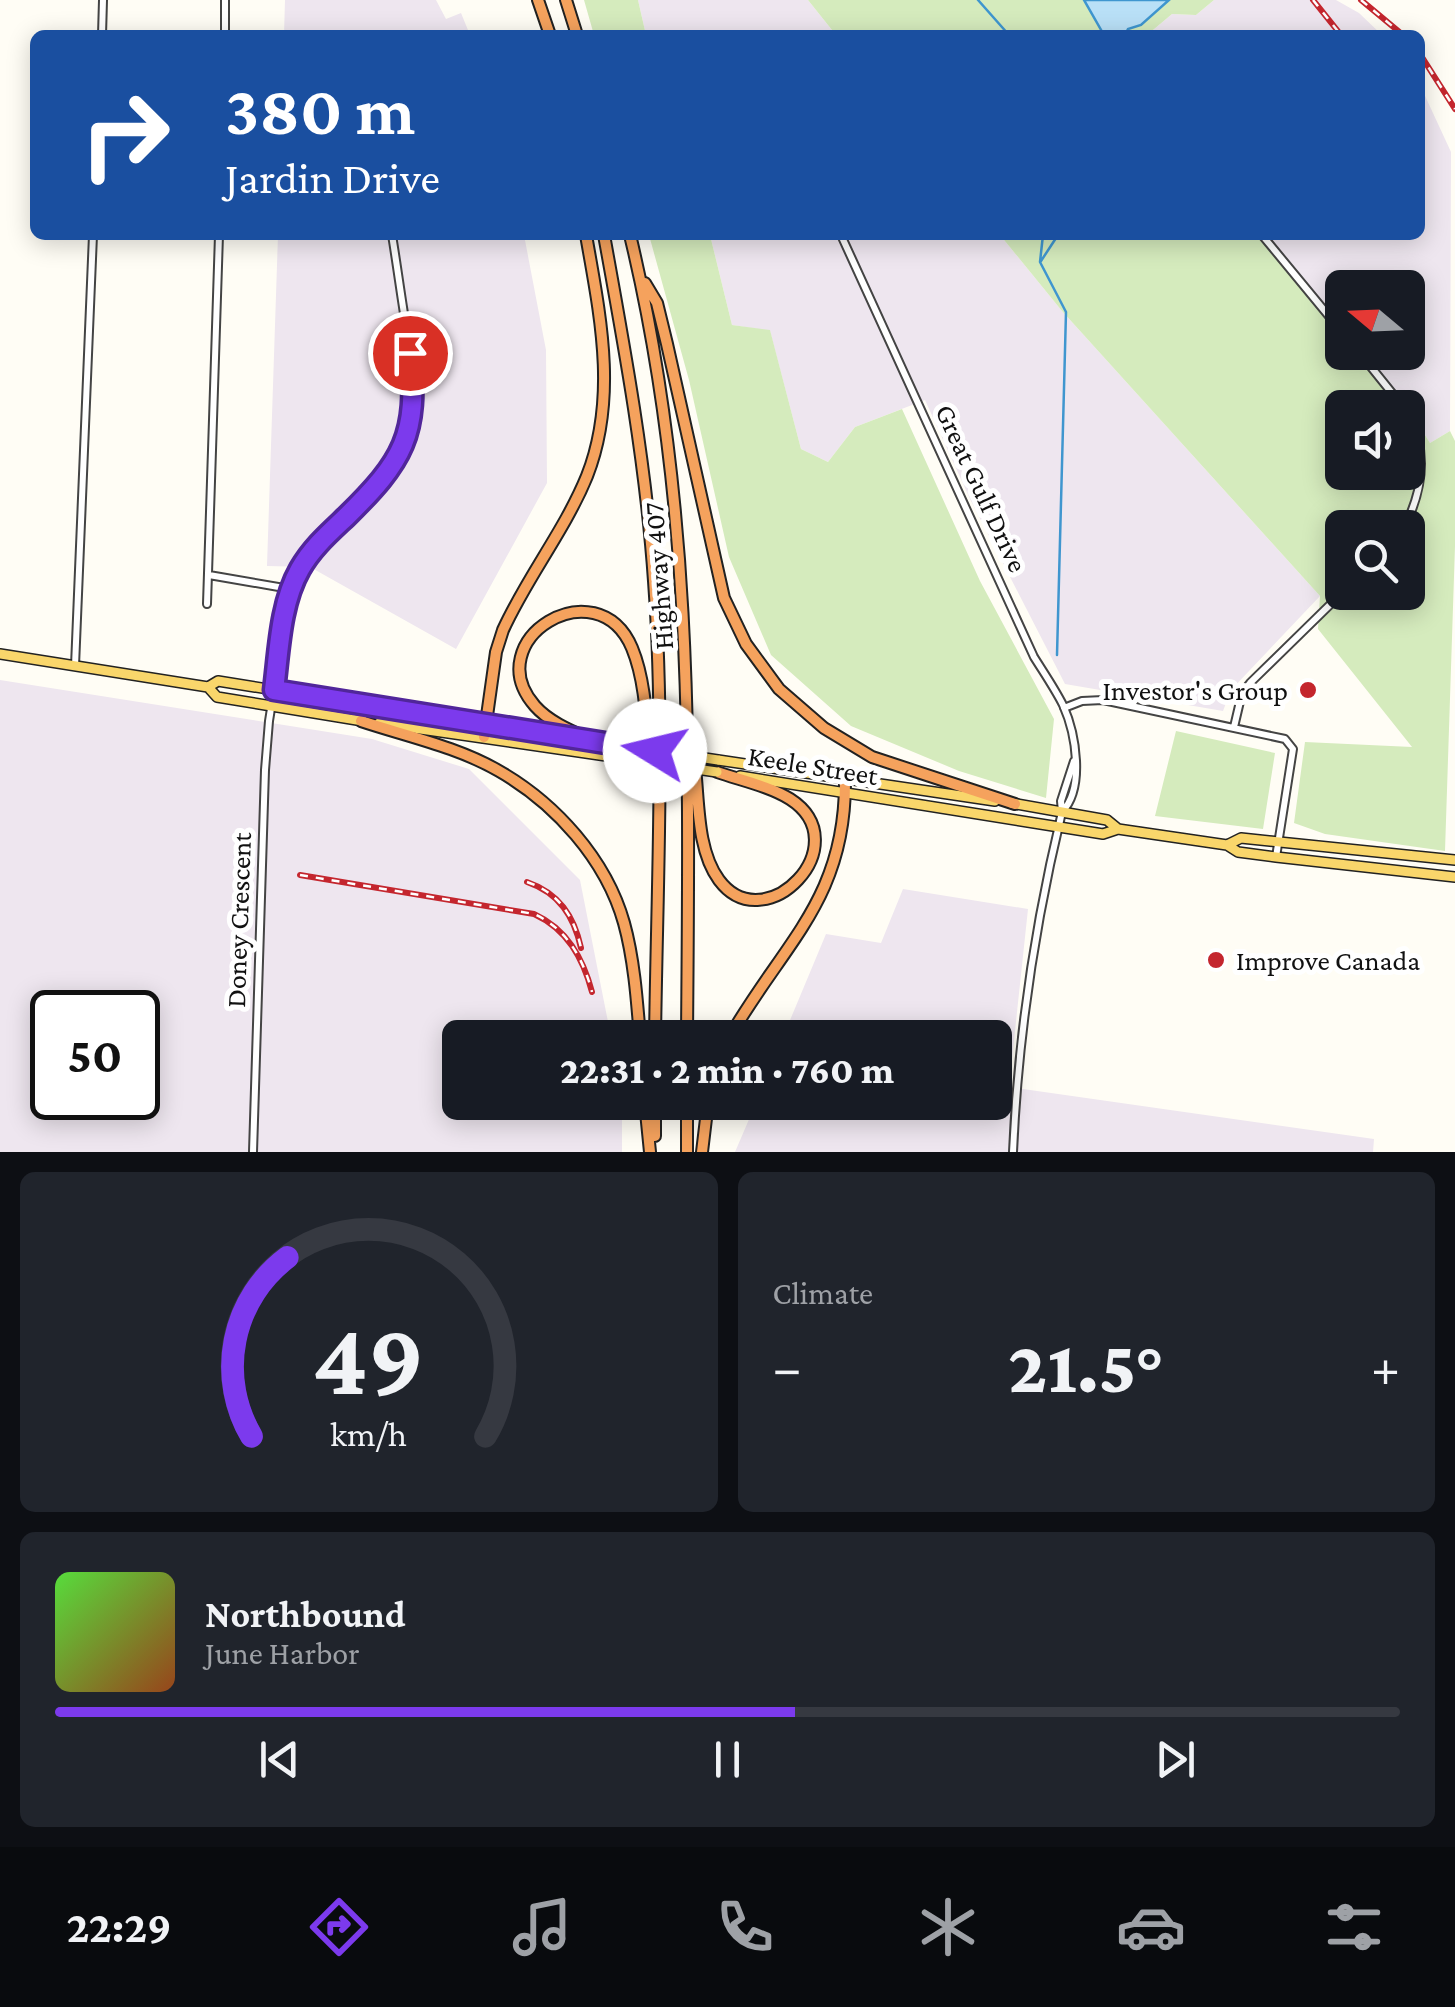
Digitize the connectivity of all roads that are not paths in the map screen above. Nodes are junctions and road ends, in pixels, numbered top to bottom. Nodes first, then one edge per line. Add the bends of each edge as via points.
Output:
1 (103, 0) edge
2 (225, 0) edge
3 (538, 0) edge
4 (566, 0) edge
5 (102, 30) edge
6 (224, 30) edge
7 (548, 30) edge
8 (576, 30) edge
9 (94, 240) edge
10 (219, 240) edge
11 (393, 240) edge
12 (587, 240) edge
13 (605, 240) edge
14 (631, 240) edge
15 (843, 240) edge
16 (1266, 240) edge
17 (640, 273) junction
18 (1325, 311) edge
19 (1373, 370) edge
20 (1390, 390) edge
21 (209, 575) junction
22 (290, 588) junction
23 (207, 604) dead end
24 (1326, 610) edge
25 (0, 654) edge
26 (76, 666) junction
27 (208, 687) junction
28 (274, 690) junction
29 (271, 706) junction
30 (1064, 708) junction
31 (361, 720) junction
32 (486, 724) junction
33 (690, 726) junction
34 (1234, 727) junction
35 (484, 737) junction
36 (594, 741) junction
37 (718, 766) junction
38 (846, 786) junction
39 (1015, 804) junction
40 (1062, 812) junction
41 (657, 821) junction
42 (1058, 827) junction
43 (1118, 829) junction
44 (1278, 842) junction
45 (1227, 844) junction
46 (1276, 857) junction
47 (1455, 860) edge
48 (1455, 877) edge
49 (638, 1020) edge
50 (655, 1020) edge
51 (688, 1020) edge
52 (742, 1020) edge
53 (648, 1120) edge
54 (654, 1120) edge
55 (687, 1120) edge
56 (706, 1120) edge
57 (252, 1152) edge
58 (652, 1152) edge
59 (687, 1152) edge
60 (702, 1152) edge
61 (1013, 1152) edge

1 - 5 street
2 - 6 street
3 - 7 highway
4 - 8 highway
9 - 26 street
10 - 21 street
11 - 22 street via 414,377 407,436 389,471 317,543
12 - 32 highway via 604,358 598,439 573,504 503,630
13 - 41 highway, Highway 407 via 652,551
14 - 17 highway, Highway 407
15 - 30 street, Great Gulf Drive via 1034,657
16 - 18 street
17 - 33 highway, Highway 407 via 679,529
17 - 39 highway via 657,303 724,598 746,644 779,688 824,728 872,756
19 - 20 street
21 - 22 street
21 - 23 street
22 - 28 street, Doney Crescent
24 - 34 street via 1242,693
25 - 26 main road, Keele Street
26 - 27 main road, Keele Street
27 - 28 main road, Keele Street via 218,682
27 - 29 main road, Keele Street via 216,697
28 - 29 street, Doney Crescent
28 - 32 main road, Keele Street
29 - 31 main road, Keele Street
29 - 57 street, Doney Crescent
30 - 34 street via 1104,700
30 - 40 street, Great Gulf Drive via 1074,761
31 - 35 main road, Keele Street
31 - 49 highway via 498,770 576,835 624,922
32 - 35 highway
32 - 36 main road, Keele Street
33 - 37 highway via 709,863 732,892 753,899 776,896 809,868 809,822 789,798
33 - 51 highway, Highway 407
34 - 44 street via 1285,739 1293,749
35 - 37 main road, Keele Street, bridge
36 - 37 main road, Keele Street, bridge
36 - 41 highway via 547,717 524,688 525,646 552,616 596,614 632,648
37 - 38 main road, Keele Street
38 - 39 main road, Keele Street
38 - 42 main road, Keele Street
38 - 52 highway via 822,897
39 - 40 main road, Keele Street
40 - 42 street, Great Gulf Drive
40 - 43 main road, Keele Street via 1107,820
41 - 50 highway, Highway 407
42 - 43 main road, Keele Street via 1103,834
42 - 61 street, Great Gulf Drive via 1029,972
43 - 45 main road, Keele Street
44 - 45 main road, Keele Street via 1241,838
44 - 46 street
44 - 47 main road, Keele Street
45 - 46 main road, Keele Street
46 - 48 main road, Keele Street
53 - 58 highway
54 - 58 highway
55 - 59 highway
56 - 60 highway

